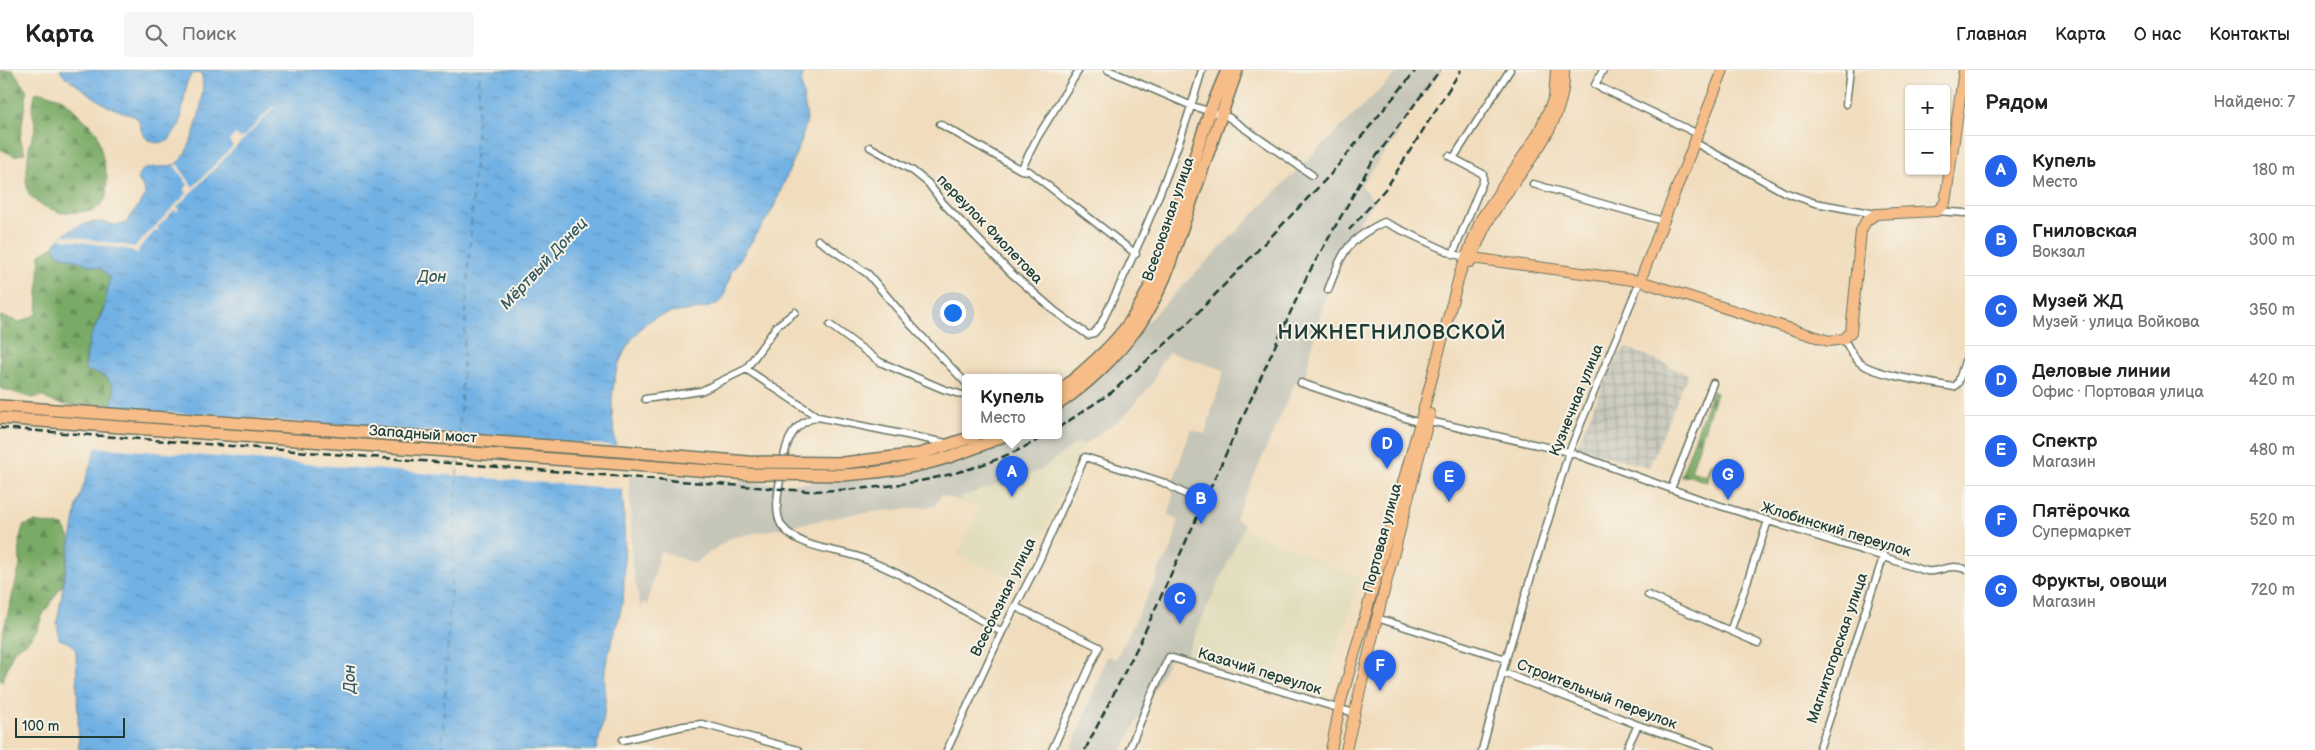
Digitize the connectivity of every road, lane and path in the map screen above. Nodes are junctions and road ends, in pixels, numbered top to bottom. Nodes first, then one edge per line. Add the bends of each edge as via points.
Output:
1 (1079, 70) edge
2 (1108, 70) edge
3 (1202, 70) edge
4 (1228, 70) edge
5 (1237, 70) edge
6 (1510, 70) edge
7 (1556, 70) edge
8 (1564, 70) edge
9 (1603, 70) edge
10 (1723, 70) edge
11 (1850, 70) edge
12 (1964, 70) edge
13 (1846, 104) dead end
14 (1192, 106) junction
15 (1215, 112) junction
16 (940, 124) dead end
17 (1696, 138) junction
18 (870, 147) dead end
19 (1021, 170) junction
20 (1312, 176) dead end
21 (1534, 184) dead end
22 (1937, 211) junction
23 (1965, 213) edge
24 (1876, 214) junction
25 (1663, 221) junction
26 (818, 240) dead end
27 (1136, 254) junction
28 (1453, 254) junction
29 (1469, 257) junction
30 (1640, 282) junction
31 (1328, 290) dead end
32 (795, 312) dead end
33 (830, 325) dead end
34 (1844, 339) junction
35 (1965, 361) edge
36 (746, 369) junction
37 (962, 379) edge
38 (1713, 382) dead end
39 (1302, 384) dead end
40 (1062, 389) edge
41 (962, 395) edge
42 (644, 399) dead end
43 (1062, 401) edge
44 (0, 406) edge
45 (818, 416) junction
46 (0, 418) edge
47 (1423, 421) junction
48 (967, 439) edge
49 (996, 439) edge
50 (952, 445) junction
51 (940, 448) junction
52 (1569, 452) junction
53 (946, 460) junction
54 (843, 469) junction
55 (1671, 489) junction
56 (1193, 498) dead end
57 (1768, 521) junction
58 (1884, 555) junction
59 (1965, 569) edge
60 (1648, 595) dead end
61 (1016, 607) junction
62 (1377, 618) junction
63 (1731, 630) junction
64 (1002, 632) junction
65 (1758, 643) dead end
66 (1506, 659) junction
67 (1502, 672) junction
68 (1339, 709) junction
69 (1354, 713) junction
70 (1638, 725) junction
71 (623, 740) dead end
72 (798, 750) edge
73 (947, 750) edge
74 (1052, 750) edge
75 (1129, 750) edge
76 (1331, 750) edge
77 (1346, 750) edge
78 (1482, 750) edge
79 (1626, 750) edge
80 (1711, 750) edge
81 (1818, 750) edge

1 - 19 street
2 - 14 street
3 - 14 street
4 - 15 highway, Всесоюзная улица
5 - 15 highway, Всесоюзная улица
6 - 28 street via 1451,157 1483,174 1484,181
7 - 29 main road, Портовая улица via 1554,98 1538,134 1481,219
8 - 29 main road, Портовая улица via 1562,99 1545,137
9 - 17 street via 1595,85
10 - 17 main road, Кузнечная улица
11 - 13 street
12 - 22 main road via 1945,203
14 - 15 street
14 - 27 street
15 - 20 street via 1233,120
15 - 40 highway, Всесоюзная улица via 1156,274 1144,298 1129,323 1106,350
15 - 43 highway, Всесоюзная улица via 1166,276 1153,303 1138,328 1113,357
16 - 19 street
17 - 24 street via 1784,192 1815,203
17 - 25 main road, Кузнечная улица
18 - 27 street, переулок Фиолетова via 928,183 943,203 1010,272 1088,335 1100,326
19 - 27 street via 1029,171
21 - 25 street
22 - 23 street
22 - 24 main road
24 - 34 main road via 1866,221 1861,231 1851,332
25 - 30 main road, Кузнечная улица
26 - 37 street via 868,274
28 - 29 street
28 - 31 street via 1384,222 1363,232 1345,249
29 - 30 main road
29 - 47 main road, Портовая улица
30 - 34 main road via 1829,341
30 - 52 street, Кузнечная улица
32 - 36 street via 777,326
33 - 41 street via 880,362
34 - 35 street via 1861,364 1954,387
36 - 42 street via 701,392
36 - 45 street
38 - 55 street
39 - 47 street, Жлобинский переулок
44 - 54 highway, Западный мост, bridge
45 - 50 street
45 - 64 street via 796,427 785,446 778,502 781,524 801,541 860,557
46 - 54 highway, Западный мост, bridge via 748,474
47 - 52 street, Жлобинский переулок
47 - 62 main road, Портовая улица
47 - 68 main road, Портовая улица
48 - 50 highway
49 - 53 highway
50 - 51 highway
51 - 53 street
51 - 54 highway
52 - 55 street, Жлобинский переулок
52 - 66 street, Кузнечная улица
53 - 54 highway via 883,473
55 - 57 street, Жлобинский переулок
56 - 61 street, Всесоюзная улица via 1162,482 1085,457
57 - 58 street, Жлобинский переулок
57 - 63 street
58 - 59 street, Жлобинский переулок via 1928,571 1956,566
58 - 81 street, Магнитогорская улица
60 - 63 street
61 - 64 street, Всесоюзная улица
61 - 74 street via 1099,647
62 - 66 street, Строительный переулок
62 - 69 main road, Портовая улица
63 - 65 street
64 - 73 street, Всесоюзная улица
66 - 67 street, Кузнечная улица
67 - 70 street, Строительный переулок
67 - 78 street, Кузнечная улица
68 - 69 street
68 - 75 street, Казачий переулок via 1169,657
68 - 76 main road, Портовая улица
69 - 77 main road, Портовая улица
70 - 79 street
70 - 80 street, Строительный переулок
71 - 72 street via 702,724

